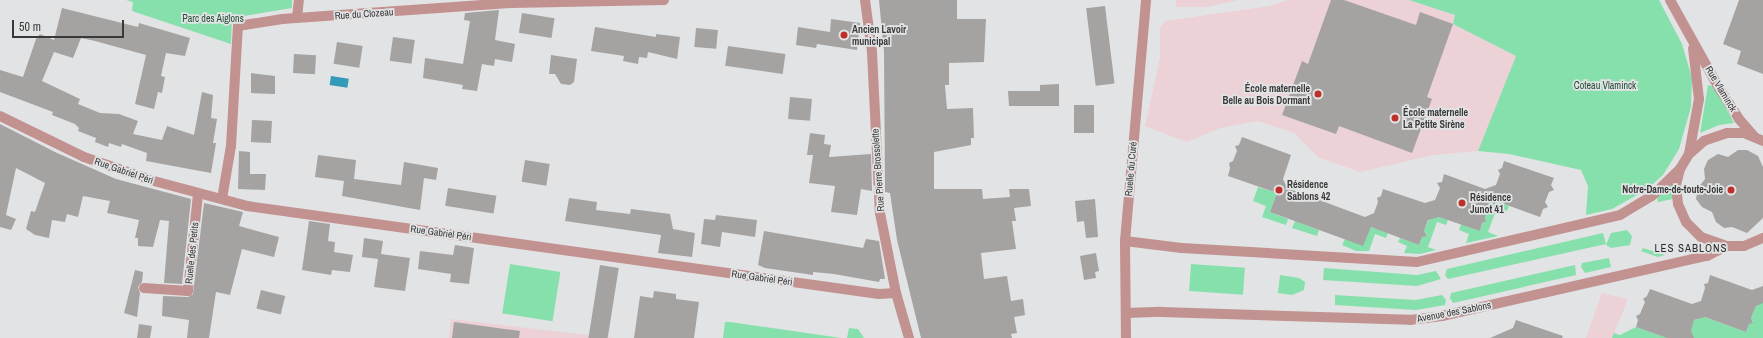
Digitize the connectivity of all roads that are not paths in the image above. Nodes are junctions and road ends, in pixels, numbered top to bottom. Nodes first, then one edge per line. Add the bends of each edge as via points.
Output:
1 (299, 0) edge
2 (664, 0) edge
3 (865, 0) edge
4 (1146, 0) edge
5 (1670, 0) edge
6 (297, 18) junction
7 (1691, 38) junction
8 (0, 116) edge
9 (1759, 139) edge
10 (1689, 154) junction
11 (1680, 169) junction
12 (198, 194) junction
13 (222, 199) junction
14 (1762, 239) edge
15 (1125, 241) junction
16 (1727, 246) junction
17 (144, 288) dead end
18 (896, 293) junction
19 (1126, 313) junction
20 (909, 338) edge
21 (1126, 338) edge

1 - 6 street
2 - 6 street, Rue du Clozeau via 511,3
3 - 18 street, Rue Pierre Brossolette via 872,44 880,213
4 - 15 street, Ruelle du Curé
5 - 7 street, Rue Vlaminck
6 - 13 street, Rue du Clozeau via 238,26 231,146
7 - 9 street, Rue Vlaminck via 1739,119
7 - 10 street, Rue Vlaminck via 1698,70 1699,99
8 - 12 street, Rue Gabriel Péri via 84,156
9 - 10 street, Avenue des Sablons via 1727,133 1704,141
10 - 11 street, Avenue des Sablons
11 - 15 street, Avenue des Sablons via 1652,196 1620,215 1417,262 1182,248
11 - 16 street, Avenue des Sablons via 1676,185 1678,204 1686,222 1701,237
12 - 13 street, Rue Gabriel Péri
12 - 17 street, Ruelle des Petits via 188,291
13 - 18 street, Rue Gabriel Péri via 247,206 742,276 879,294
14 - 16 street, Avenue des Sablons via 1744,246
15 - 19 street, Ruelle du Curé
16 - 19 street, Avenue des Sablons via 1707,256 1442,316 1410,320
18 - 20 street, Rue Pierre Brossolette
19 - 21 street, Ruelle du Curé

